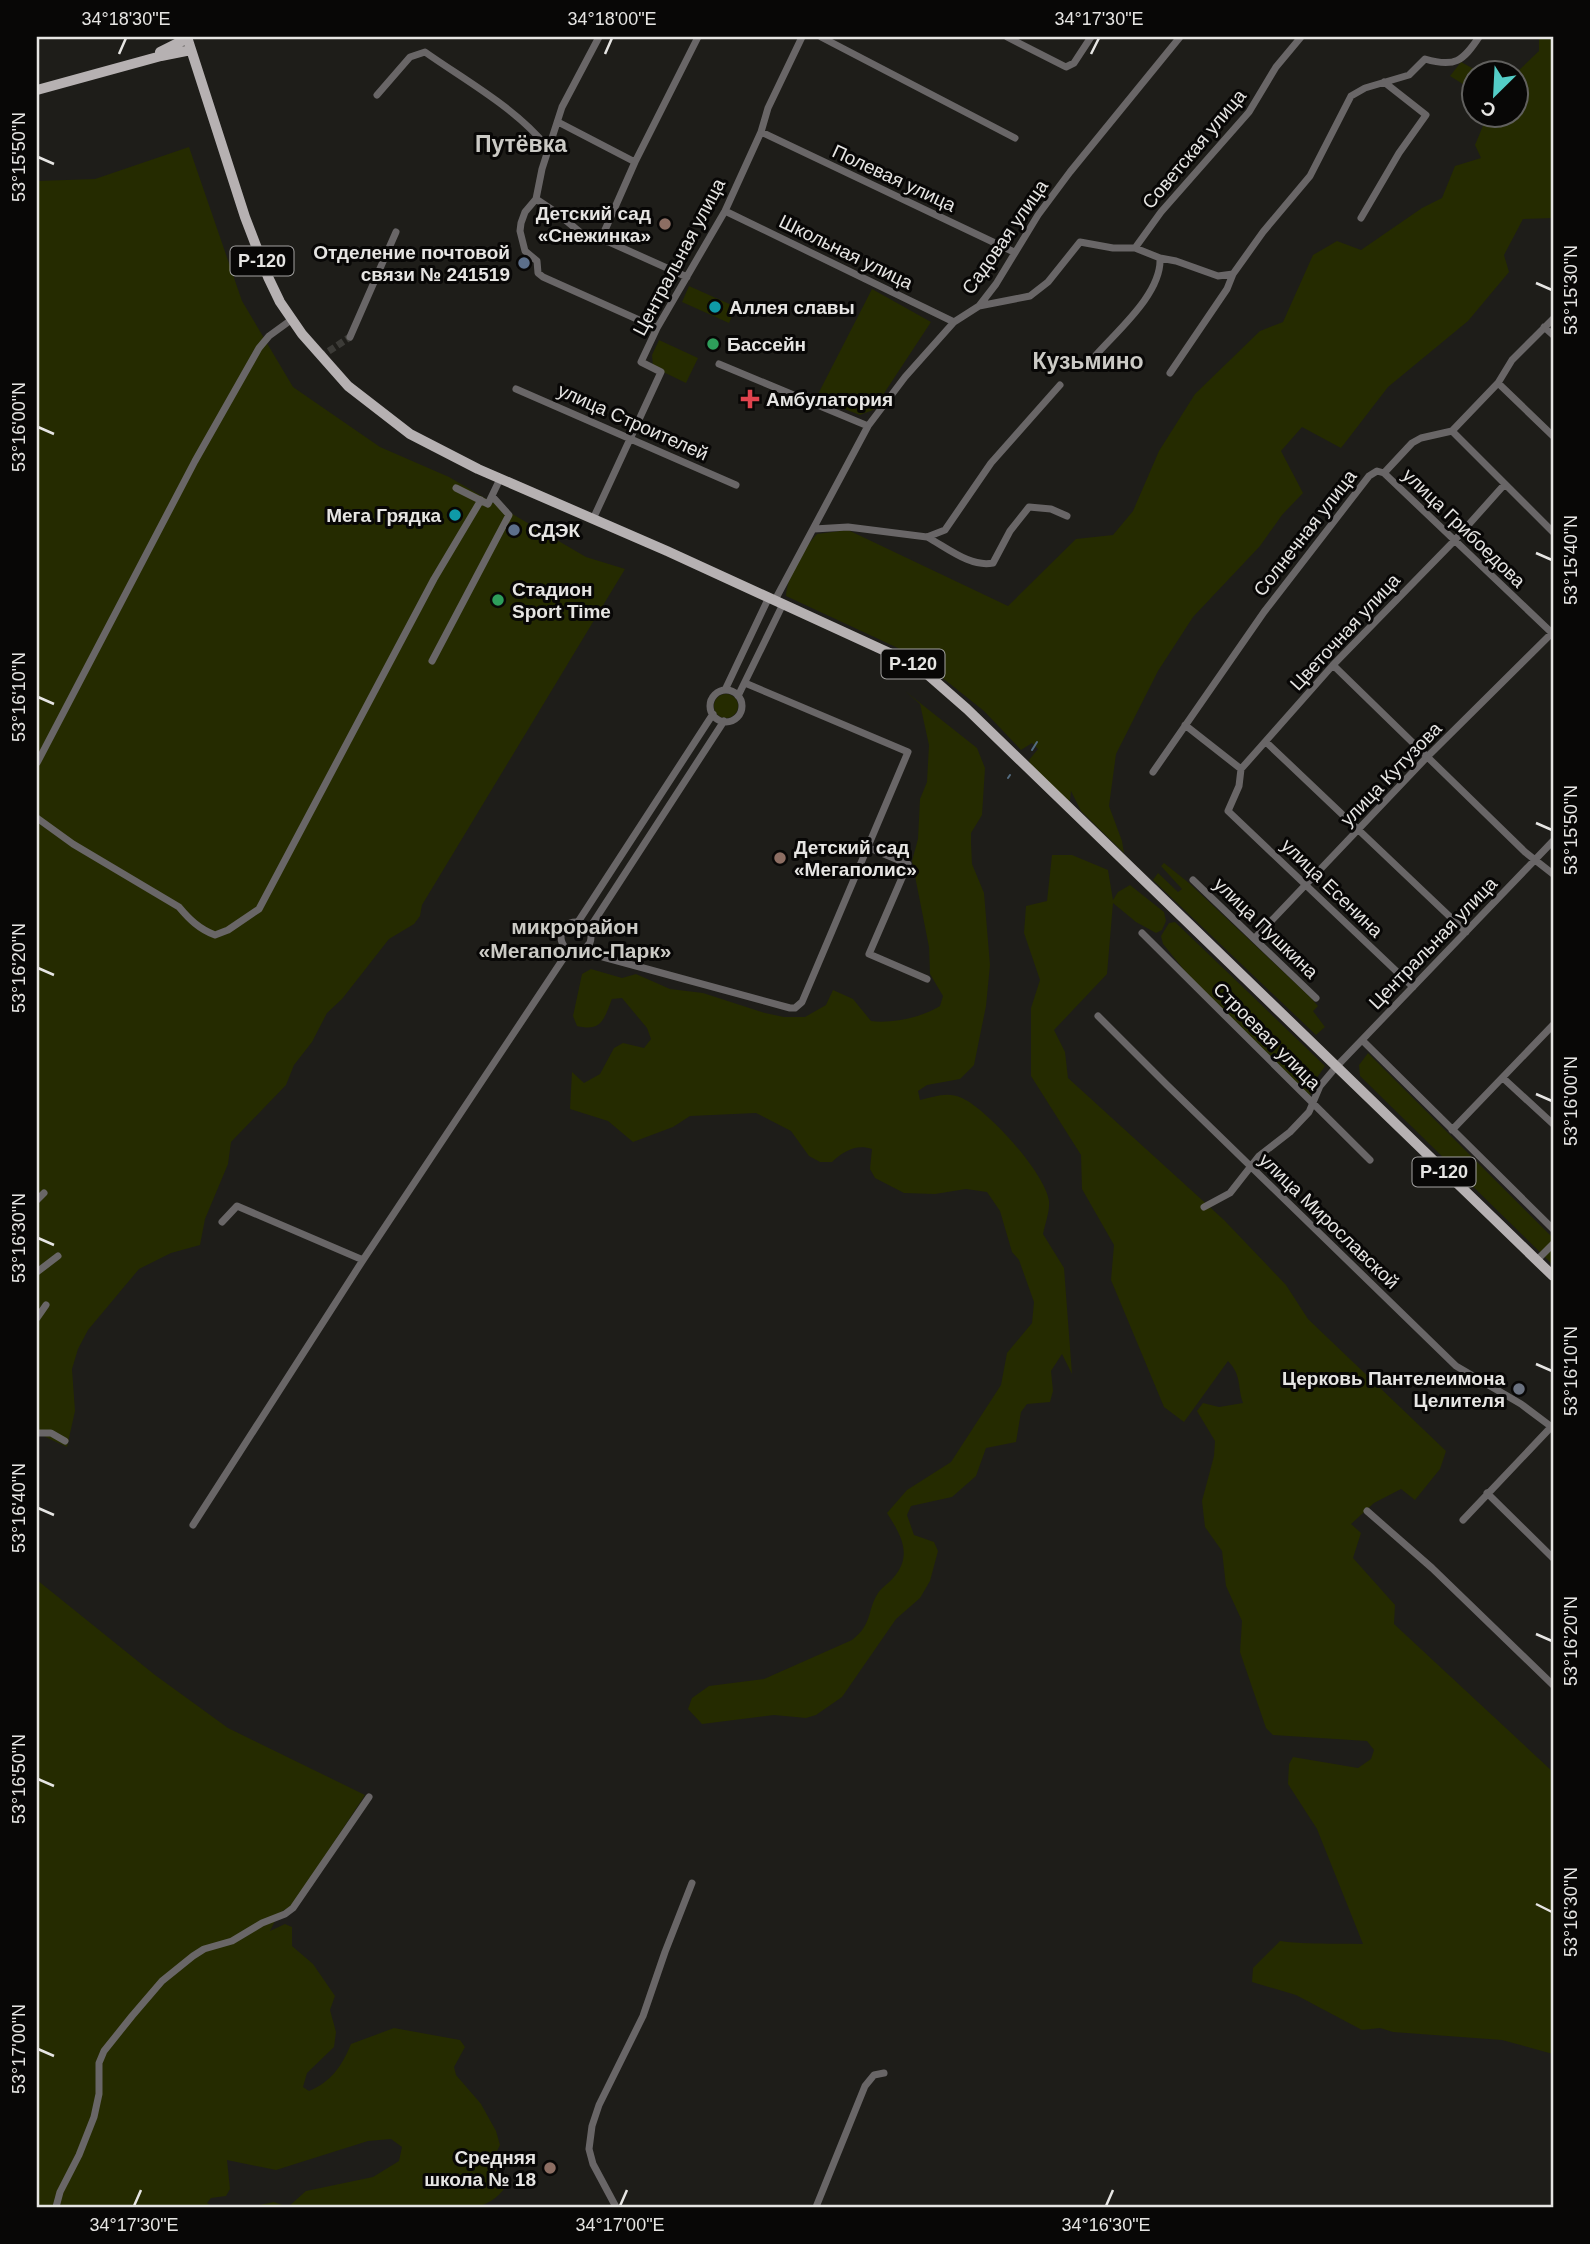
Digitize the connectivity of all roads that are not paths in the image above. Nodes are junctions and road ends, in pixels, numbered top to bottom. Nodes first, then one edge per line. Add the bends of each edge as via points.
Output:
1 (599, 37) edge
2 (698, 37) edge
3 (802, 37) edge
4 (821, 37) edge
5 (1006, 37) edge
6 (1091, 37) edge
7 (1180, 37) edge
8 (1301, 37) edge
9 (1479, 37) edge
10 (187, 38) edge
11 (1020, 40) edge
12 (191, 50) junction
13 (1384, 82) junction
14 (37, 88) edge
15 (377, 95) dead end
16 (558, 122) junction
17 (554, 132) junction
18 (761, 132) junction
19 (537, 134) junction
20 (1015, 138) dead end
21 (548, 148) junction
22 (634, 166) junction
23 (536, 199) junction
24 (725, 211) junction
25 (1361, 218) dead end
26 (396, 232) dead end
27 (601, 239) junction
28 (1135, 248) junction
29 (1014, 252) junction
30 (1160, 258) junction
31 (1233, 274) junction
32 (687, 277) junction
33 (979, 306) junction
34 (1553, 318) edge
35 (292, 320) junction
36 (954, 322) junction
37 (1544, 327) junction
38 (657, 328) junction
39 (1553, 335) edge
40 (350, 337) tunnel mouth
41 (1096, 355) dead end
42 (719, 364) dead end
43 (1170, 373) dead end
44 (1498, 383) junction
45 (1060, 385) dead end
46 (516, 389) dead end
47 (868, 426) junction
48 (1452, 431) junction
49 (1553, 436) edge
50 (631, 438) junction
51 (1384, 473) junction
52 (500, 479) junction
53 (736, 485) dead end
54 (1504, 485) junction
55 (456, 488) dead end
56 (492, 496) junction
57 (481, 500) junction
58 (1067, 516) dead end
59 (593, 519) junction
60 (814, 529) junction
61 (1553, 532) edge
62 (927, 537) junction
63 (1454, 541) junction
64 (776, 600) junction
65 (1553, 634) edge
66 (432, 661) dead end
67 (1333, 666) junction
68 (745, 684) junction
69 (725, 690) junction
70 (738, 696) junction
71 (713, 714) junction
72 (724, 721) junction
73 (1185, 725) junction
74 (1266, 742) junction
75 (1427, 757) junction
76 (37, 763) edge
77 (1241, 769) junction
78 (1153, 772) dead end
79 (1228, 811) joint
80 (37, 818) edge
81 (1359, 830) junction
82 (1553, 841) edge
83 (867, 847) junction
84 (1536, 859) junction
85 (1553, 874) edge
86 (1193, 880) dead end
87 (1306, 885) junction
88 (578, 922) junction
89 (589, 929) junction
90 (1466, 932) junction
91 (1142, 933) dead end
92 (1255, 938) junction
93 (588, 946) junction
94 (569, 950) junction
95 (927, 979) dead end
96 (1413, 987) junction
97 (1316, 998) dead end
98 (1098, 1016) dead end
99 (1553, 1025) edge
100 (1362, 1040) junction
101 (1336, 1067) junction
102 (1503, 1078) junction
103 (1312, 1103) junction
104 (1553, 1124) edge
105 (1452, 1130) junction
106 (1370, 1160) dead end
107 (1252, 1168) junction
108 (44, 1194) dead end
109 (37, 1200) edge
110 (1204, 1207) dead end
111 (222, 1222) dead end
112 (1553, 1229) edge
113 (1553, 1244) edge
114 (58, 1256) dead end
115 (363, 1260) junction
116 (1537, 1260) junction
117 (37, 1272) edge
118 (1553, 1276) edge
119 (47, 1305) dead end
120 (37, 1318) edge
121 (1552, 1426) edge
122 (37, 1433) edge
123 (65, 1441) dead end
124 (1487, 1493) junction
125 (1367, 1511) dead end
126 (1463, 1520) dead end
127 (193, 1525) dead end
128 (1553, 1559) edge
129 (1553, 1685) edge
130 (369, 1797) dead end
131 (692, 1883) dead end
132 (884, 2073) dead end
133 (56, 2207) edge
134 (616, 2207) edge
135 (816, 2207) edge

1 - 16 street
2 - 22 street
3 - 18 street, Центральная улица
4 - 20 street
5 - 11 street
6 - 11 street via 1074,63 1066,67
7 - 29 street, Садовая улица via 1070,172
8 - 28 street, Советская улица via 1276,67 1249,113
9 - 13 street via 1463,58 1452,64 1425,60 1409,75
10 - 12 main road, Р-120
10 - 14 main road via 164,51
12 - 14 main road
12 - 35 main road, Р-120 via 248,228
13 - 25 street via 1426,115
13 - 31 street via 1351,96 1310,176
15 - 19 street via 410,57 425,52
16 - 17 street
16 - 22 street
17 - 19 street
17 - 21 street
18 - 24 street, Центральная улица
18 - 29 street, Полевая улица
19 - 21 street
21 - 23 street
22 - 27 street
23 - 27 street via 587,238
23 - 38 street via 525,212 520,231 524,251 537,261 538,273
24 - 32 street, Центральная улица
24 - 36 street, Школьная улица
26 - 40 street
27 - 32 street
28 - 30 street
28 - 33 street via 1080,242 1048,282 1030,296
29 - 33 street, Садовая улица
30 - 31 street via 1218,276
30 - 41 street via 1160,271 1143,301
31 - 43 street
32 - 38 street, Центральная улица
33 - 36 street, Садовая улица
34 - 37 street
35 - 52 main road, Р-120 via 329,367 372,406 410,433
35 - 76 street via 259,348
36 - 47 street, Садовая улица
37 - 39 street
37 - 44 street via 1512,360
38 - 50 street, Центральная улица via 641,362 661,372
42 - 47 street
44 - 48 street
44 - 49 street
45 - 62 street via 991,463 945,530
46 - 50 street, улица Строителей
47 - 60 street, Садовая улица
48 - 51 street, Солнечная улица via 1412,443
48 - 54 street
50 - 53 street, улица Строителей
50 - 59 street, Центральная улица
51 - 63 street, улица Грибоедова
51 - 73 street, Солнечная улица via 1369,475 1347,501
52 - 56 street
52 - 59 main road, Р-120
54 - 61 street
54 - 63 street, Цветочная улица
55 - 57 street
56 - 57 street via 488,504
56 - 66 street via 509,516
57 - 80 street via 434,579 259,909 228,930 215,935 204,931 179,907
58 - 62 street via 1029,507 993,563 984,565
59 - 64 main road, Р-120
60 - 62 street via 848,527
60 - 64 street, Садовая улица
63 - 65 street, улица Грибоедова
63 - 67 street, Цветочная улица
64 - 68 street
64 - 69 street
64 - 101 main road, Р-120 via 915,666 942,686
65 - 75 street, улица Кутузова
67 - 74 street, Цветочная улица
67 - 75 street
68 - 70 street
68 - 83 street via 908,752
69 - 70 street
69 - 71 street via 712,698
70 - 72 street via 740,713
71 - 72 street
71 - 88 street
72 - 89 street
73 - 77 street
73 - 78 street, Солнечная улица
74 - 77 street, Цветочная улица
74 - 81 street
75 - 81 street, улица Кутузова
75 - 84 street
77 - 79 street, Цветочная улица
79 - 87 street, улица Есенина
81 - 87 street, улица Кутузова
81 - 90 street
82 - 84 street, Центральная улица
83 - 93 street via 802,1002 795,1008 603,957
83 - 95 street via 908,864 869,954
84 - 85 street
84 - 90 street, Центральная улица
86 - 92 street, улица Пушкина
87 - 92 street, улица Кутузова
87 - 96 street, улица Есенина
88 - 89 street
88 - 94 street via 562,932
89 - 93 street
90 - 96 street, Центральная улица
91 - 103 street, Строевая улица
92 - 97 street, улица Пушкина
93 - 94 street
94 - 115 street
96 - 100 street, Центральная улица
98 - 107 street, улица Мирославской
99 - 102 street
100 - 101 street, Центральная улица
100 - 105 street
101 - 103 street, Центральная улица
101 - 116 main road, Р-120
102 - 104 street
102 - 105 street
103 - 106 street, Строевая улица
103 - 107 street, Центральная улица via 1309,1112 1259,1156
105 - 112 street
107 - 110 street, Центральная улица via 1230,1193
107 - 121 street, улица Мирославской via 1456,1366
108 - 109 street
111 - 115 street via 237,1206
113 - 116 street
114 - 117 street
115 - 127 street
116 - 118 main road, Р-120
119 - 120 street
121 - 124 street
122 - 123 street via 51,1433
124 - 126 street
124 - 128 street
125 - 129 street
130 - 133 street via 293,1908 180,1965 149,1994 104,2052 94,2117
131 - 134 street via 643,2015 592,2126 589,2149 593,2164
132 - 135 street via 874,2075 865,2086

